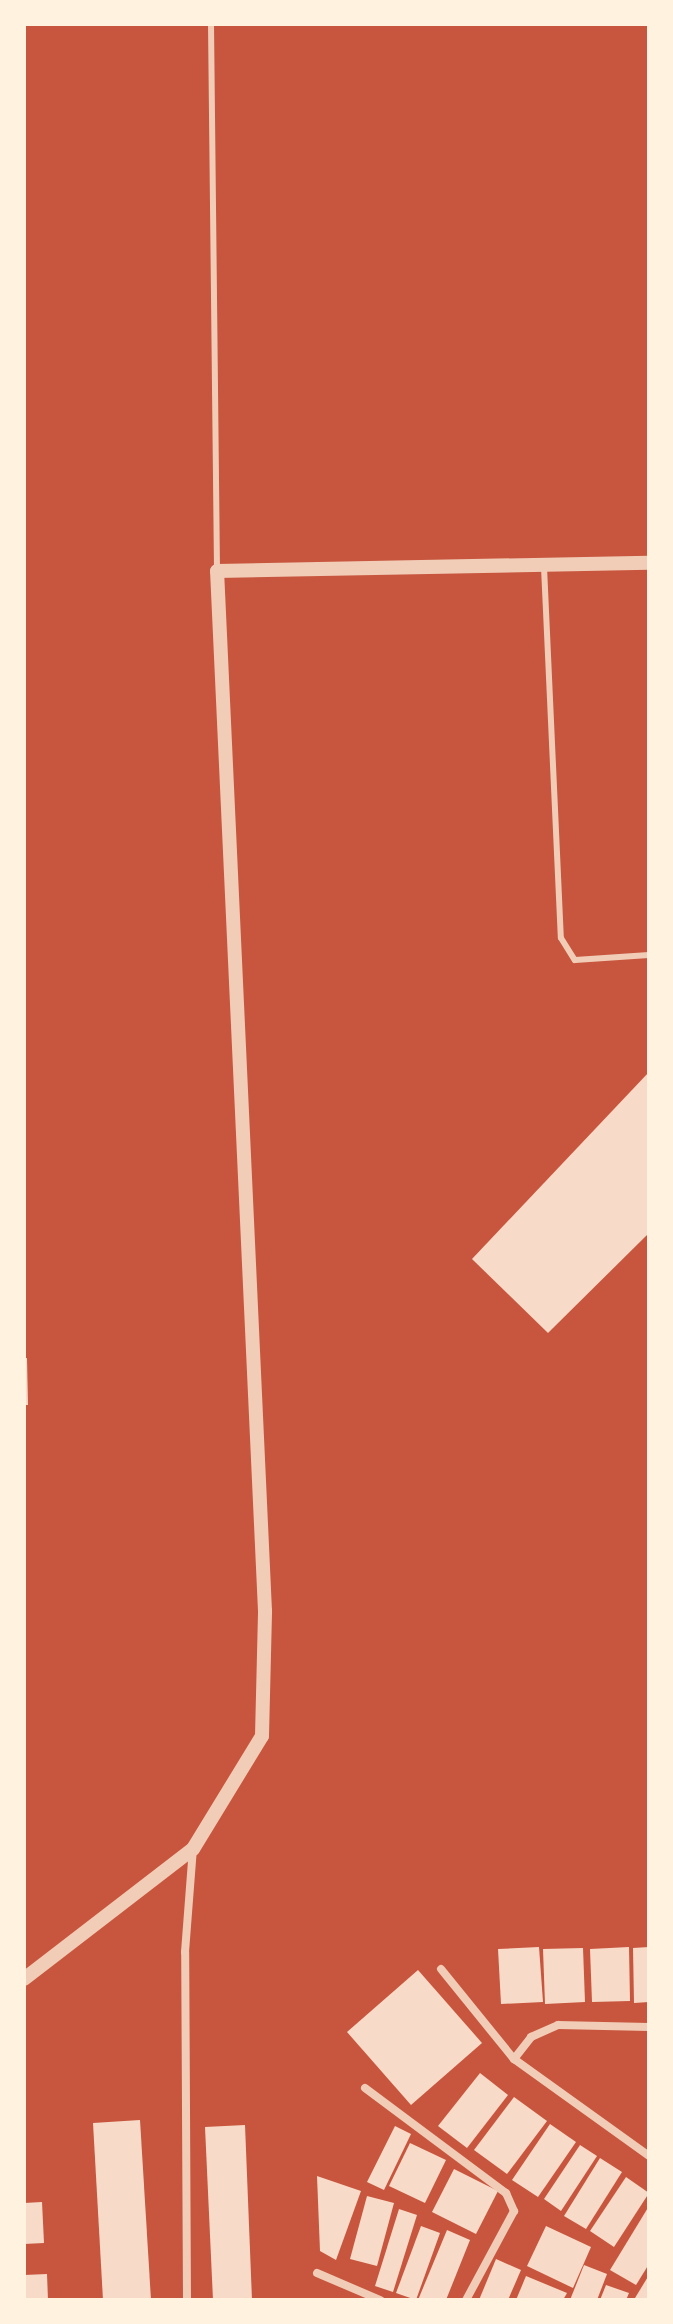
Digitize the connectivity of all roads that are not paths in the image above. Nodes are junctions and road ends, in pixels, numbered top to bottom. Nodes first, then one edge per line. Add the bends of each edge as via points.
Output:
1 (211, 24) edge
2 (649, 563) edge
3 (544, 567) junction
4 (217, 571) junction
5 (649, 955) edge
6 (193, 1849) junction
7 (441, 1969) dead end
8 (24, 1979) edge
9 (649, 2027) edge
10 (514, 2059) junction
11 (365, 2088) dead end
12 (649, 2156) edge
13 (317, 2273) dead end
14 (187, 2300) edge
15 (380, 2300) edge
16 (466, 2300) edge

1 - 4 lane
2 - 3 street
3 - 4 street
3 - 5 lane via 561,938 575,960
4 - 6 street via 265,1611 262,1736
6 - 8 street
6 - 14 street via 185,1952
7 - 10 street
9 - 10 street via 558,2025 531,2037
10 - 12 street
11 - 16 street via 506,2193 514,2211
13 - 15 street

